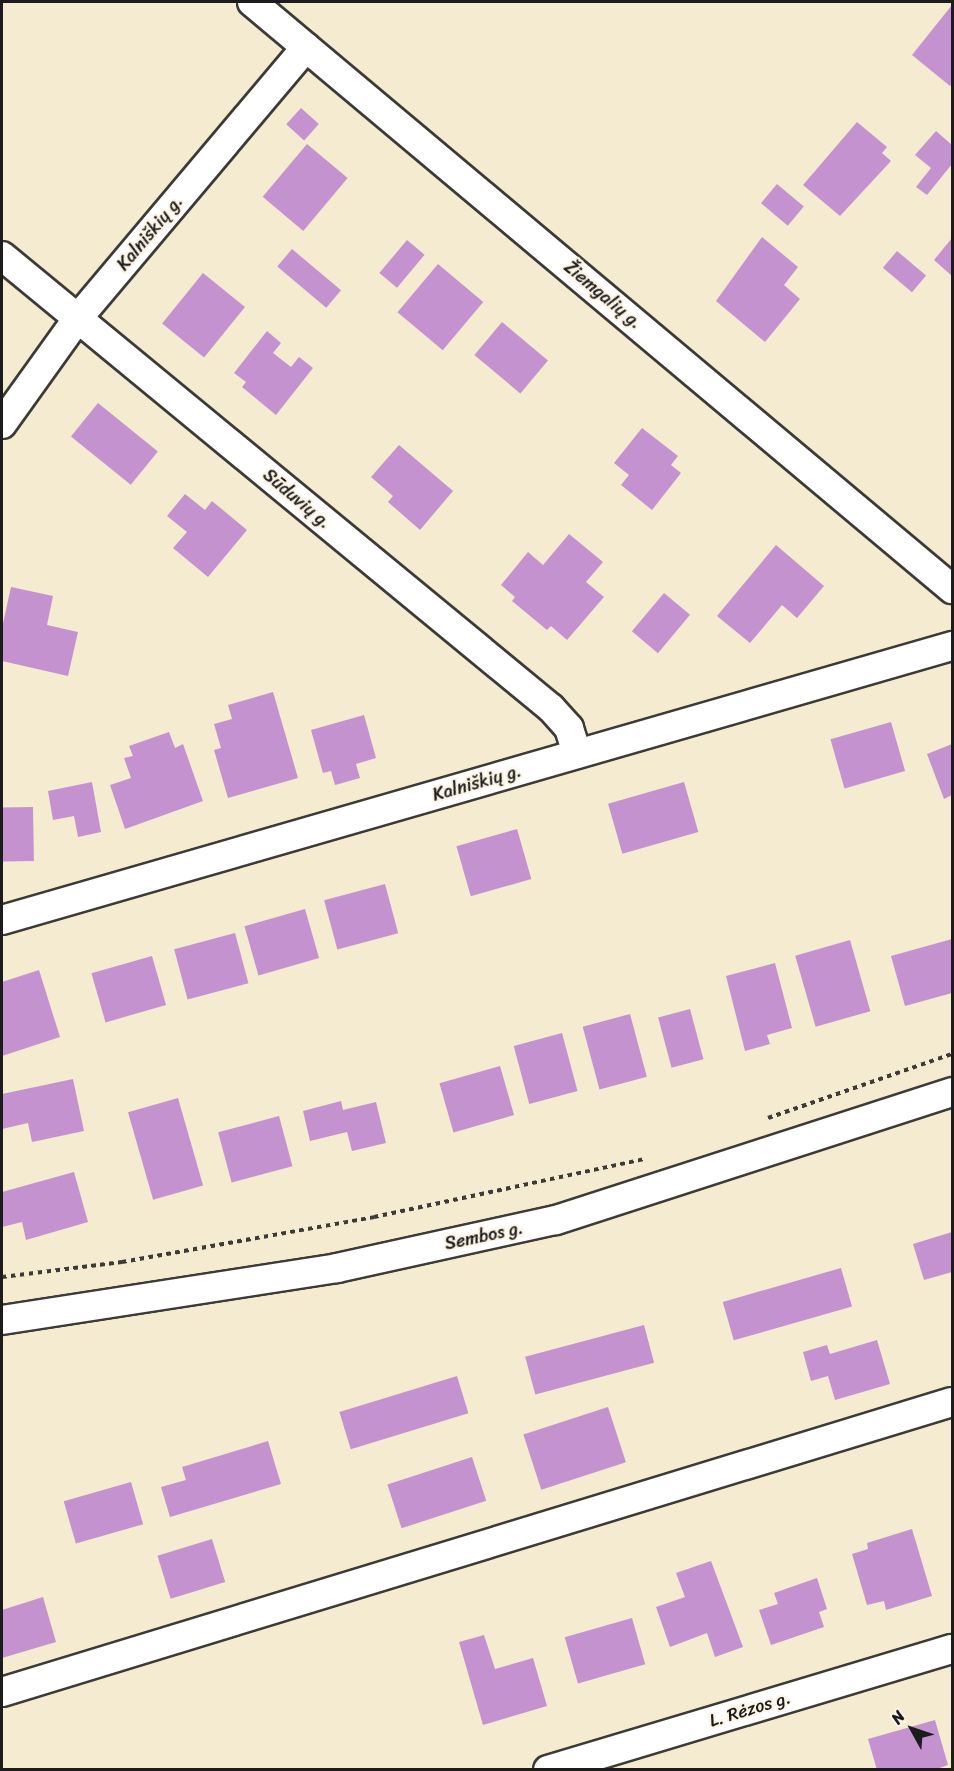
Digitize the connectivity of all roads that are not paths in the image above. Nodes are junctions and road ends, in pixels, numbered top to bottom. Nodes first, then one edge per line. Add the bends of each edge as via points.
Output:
1 (252, 2) edge
2 (306, 47) junction
3 (2, 256) edge
4 (78, 318) junction
5 (2, 424) edge
6 (952, 589) edge
7 (952, 646) edge
8 (577, 754) junction
9 (2, 920) edge
10 (952, 1092) edge
11 (2, 1320) edge
12 (952, 1402) edge
13 (952, 1649) edge
14 (2, 1692) edge
15 (548, 1770) edge

1 - 2 street, Žiemgalių g.
2 - 4 street, Kalniškių g.
2 - 6 street, Žiemgalių g.
3 - 4 street, Sūduvių g.
4 - 5 street, Kalniškių g.
4 - 8 street, Sūduvių g. via 550,708 568,729
7 - 8 street, Kalniškių g.
8 - 9 street, Kalniškių g.
10 - 11 street, Sembos g. via 556,1220 337,1269
12 - 14 street
13 - 15 street, L. Rėzos g.

